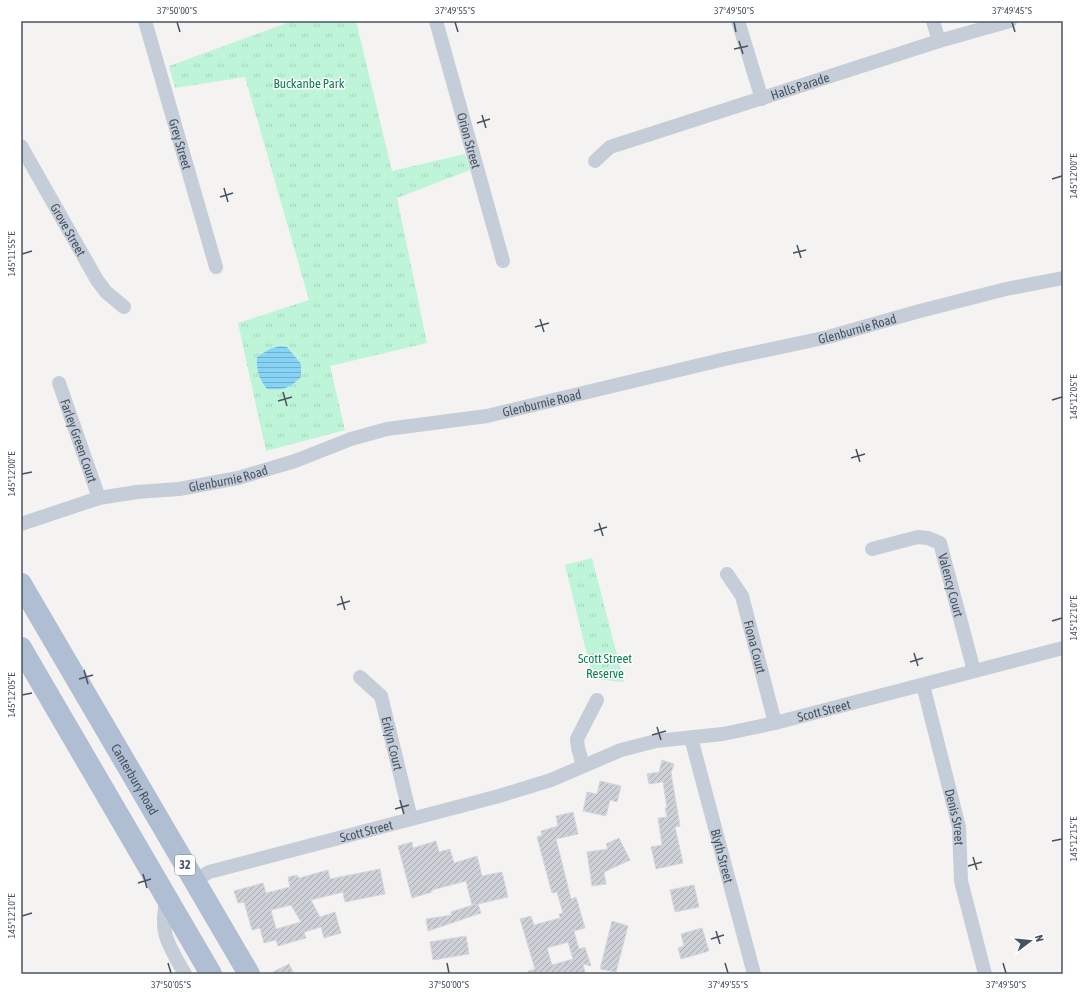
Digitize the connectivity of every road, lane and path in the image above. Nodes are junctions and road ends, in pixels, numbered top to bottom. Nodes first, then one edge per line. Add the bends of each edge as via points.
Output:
1 (145, 21) edge
2 (436, 21) edge
3 (738, 21) edge
4 (933, 21) edge
5 (1010, 21) edge
6 (939, 41) junction
7 (762, 98) junction
8 (21, 146) edge
9 (595, 161) dead end
10 (503, 261) dead end
11 (216, 267) dead end
12 (1063, 278) edge
13 (124, 307) dead end
14 (59, 383) dead end
15 (99, 498) junction
16 (21, 524) edge
17 (872, 549) dead end
18 (727, 574) dead end
19 (21, 584) edge
20 (21, 648) edge
21 (1063, 648) edge
22 (974, 671) junction
23 (360, 677) dead end
24 (923, 685) junction
25 (597, 700) dead end
26 (775, 723) junction
27 (692, 738) junction
28 (583, 765) junction
29 (411, 819) junction
30 (194, 881) junction
31 (167, 899) junction
32 (185, 974) edge
33 (211, 974) edge
34 (249, 974) edge
35 (754, 974) edge
36 (986, 974) edge

1 - 11 street, Grey Street
2 - 10 street, Orion Street
3 - 7 street
4 - 6 street
5 - 6 street, Halls Parade
6 - 7 street, Halls Parade
7 - 9 street, Halls Parade via 610,147
8 - 13 street, Grove Street via 97,280 106,292
12 - 15 street, Glenburnie Road via 1006,289 828,337 487,416 388,430 351,439 294,461 238,478 179,489
14 - 15 street, Farley Green Court
15 - 16 street, Glenburnie Road
17 - 22 street, Valency Court via 918,537 940,543
18 - 26 street, Fiona Court via 742,596
19 - 30 main road, Canterbury Road / 32
20 - 31 main road, 32
21 - 22 street, Scott Street
22 - 24 street, Scott Street
23 - 29 street, Erilyn Court via 381,696
24 - 26 street, Scott Street
24 - 36 street, Denis Street via 959,827 961,881
25 - 28 street via 577,739
26 - 27 street, Scott Street
27 - 28 street, Scott Street via 656,741 621,750
27 - 35 street, Blyth Street
28 - 29 street, Scott Street via 544,782
29 - 30 street, Scott Street via 209,872
30 - 31 main road
30 - 34 main road, Canterbury Road / 32
31 - 32 street via 163,913 166,941
31 - 33 main road, 32

